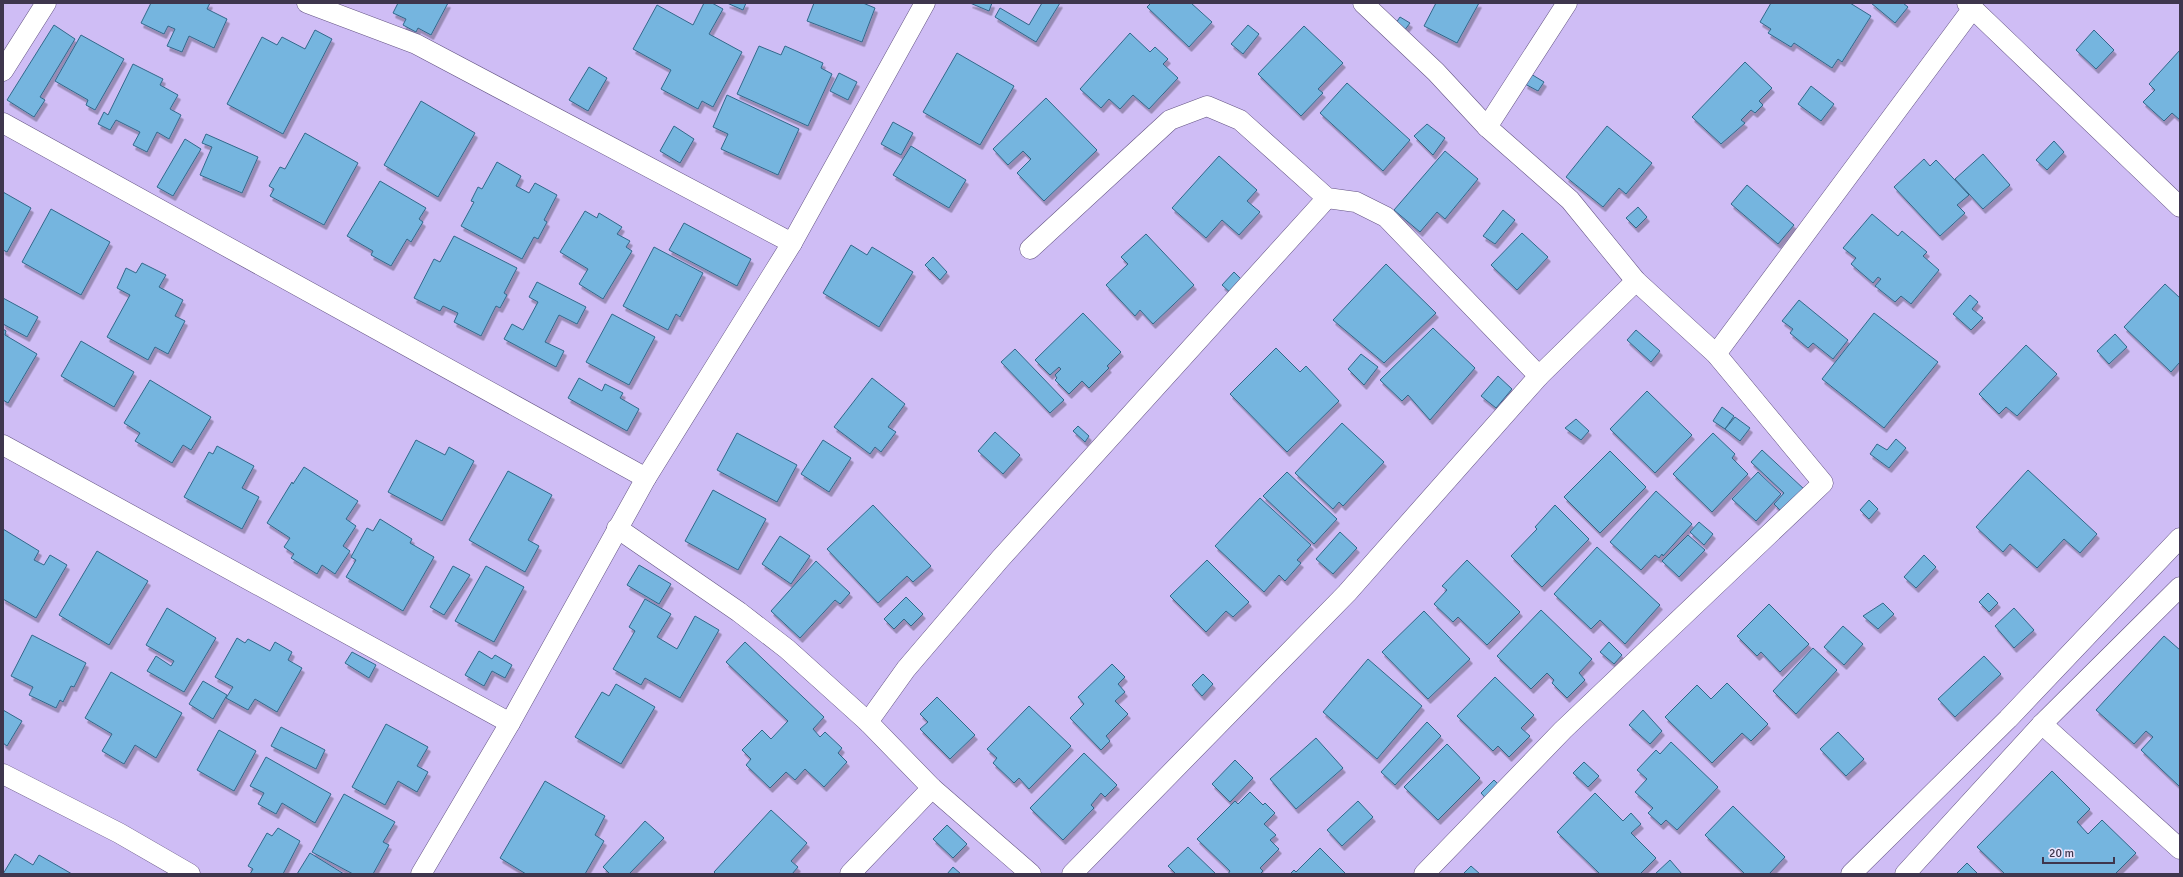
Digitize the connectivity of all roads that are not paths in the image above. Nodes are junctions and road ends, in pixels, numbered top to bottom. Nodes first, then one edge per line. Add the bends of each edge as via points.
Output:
1 (46, 3) edge
2 (307, 3) edge
3 (925, 3) edge
4 (1363, 3) edge
5 (1567, 3) edge
6 (1970, 6) edge
7 (3, 71) edge
8 (3, 123) edge
9 (1487, 127) junction
10 (1327, 198) junction
11 (2180, 207) edge
12 (792, 243) junction
13 (1030, 249) dead end
14 (1636, 281) junction
15 (1716, 354) junction
16 (1539, 376) junction
17 (3, 445) edge
18 (646, 478) junction
19 (617, 528) junction
20 (2180, 538) edge
21 (2180, 587) edge
22 (868, 722) junction
23 (510, 723) junction
24 (2042, 724) junction
25 (3, 774) edge
26 (932, 788) junction
27 (2180, 849) edge
28 (190, 874) edge
29 (421, 874) edge
30 (850, 874) edge
31 (1031, 874) edge
32 (1072, 874) edge
33 (1424, 874) edge
34 (1851, 874) edge
35 (1905, 874) edge

1 - 7 street
2 - 12 street via 416,44
3 - 12 street
4 - 9 street via 1436,72
5 - 9 street
6 - 11 street
6 - 15 street
8 - 18 street
9 - 14 street via 1570,200
10 - 13 street via 1240,120 1207,106 1170,120
10 - 16 street via 1356,202 1386,217
10 - 22 street via 1000,559 906,669
12 - 18 street
14 - 15 street
14 - 16 street
15 - 33 street via 1824,483 1563,730
16 - 32 street via 1347,593
17 - 23 street
18 - 19 street
19 - 22 street via 739,612 787,649
19 - 23 street
20 - 34 street via 2008,719
21 - 24 street
22 - 26 street
23 - 29 street
24 - 27 street
24 - 35 street
25 - 28 street via 119,833
26 - 30 street
26 - 31 street

